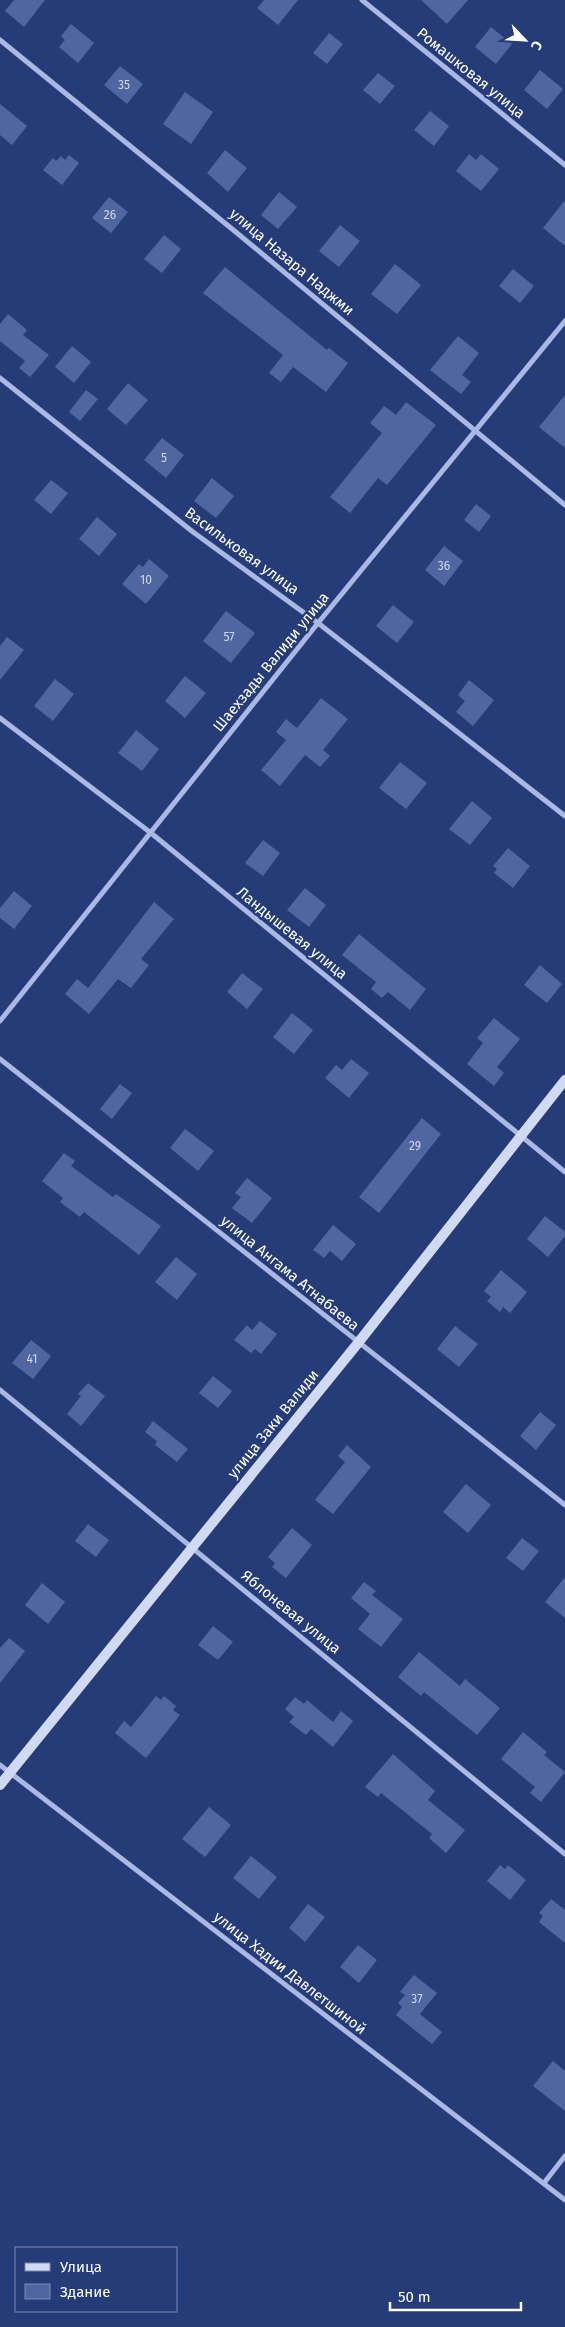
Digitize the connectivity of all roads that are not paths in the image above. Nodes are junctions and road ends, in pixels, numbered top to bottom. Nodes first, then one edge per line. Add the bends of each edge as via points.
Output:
1 (362, 0) edge
2 (0, 40) edge
3 (565, 165) edge
4 (565, 321) edge
5 (0, 378) edge
6 (475, 431) junction
7 (565, 505) edge
8 (318, 623) junction
9 (0, 718) edge
10 (565, 816) edge
11 (151, 833) junction
12 (0, 1021) edge
13 (0, 1059) edge
14 (565, 1080) edge
15 (520, 1136) junction
16 (565, 1172) edge
17 (358, 1343) junction
18 (0, 1390) edge
19 (565, 1505) edge
20 (193, 1548) junction
21 (0, 1765) edge
22 (10, 1773) junction
23 (0, 1785) edge
24 (565, 1854) edge
25 (565, 2156) edge
26 (544, 2183) junction
27 (565, 2200) edge

1 - 3 street, Ромашковая улица
2 - 6 street, улица Назара Наджми
4 - 6 street, Шаехзады Валиди улица
5 - 8 street, Васильковая улица via 193,532
6 - 7 street, улица Назара Наджми
6 - 8 street, Шаехзады Валиди улица
8 - 10 street, Васильковая улица
8 - 11 street, Шаехзады Валиди улица
9 - 11 street, Ландышевая улица
11 - 12 street, Шаехзады Валиди улица
11 - 15 street, Ландышевая улица
13 - 17 street, улица Ангама Атнабаева
14 - 15 street, улица Заки Валиди
15 - 16 street, Ландышевая улица
15 - 17 street, улица Заки Валиди
17 - 19 street, улица Ангама Атнабаева
17 - 20 street, улица Заки Валиди
18 - 20 street, Яблоневая улица
20 - 22 street, улица Заки Валиди
20 - 24 street, Яблоневая улица
21 - 22 street, улица Хадии Давлетшиной
22 - 23 street, улица Заки Валиди
22 - 26 street, улица Хадии Давлетшиной
25 - 26 street
26 - 27 street, улица Хадии Давлетшиной

